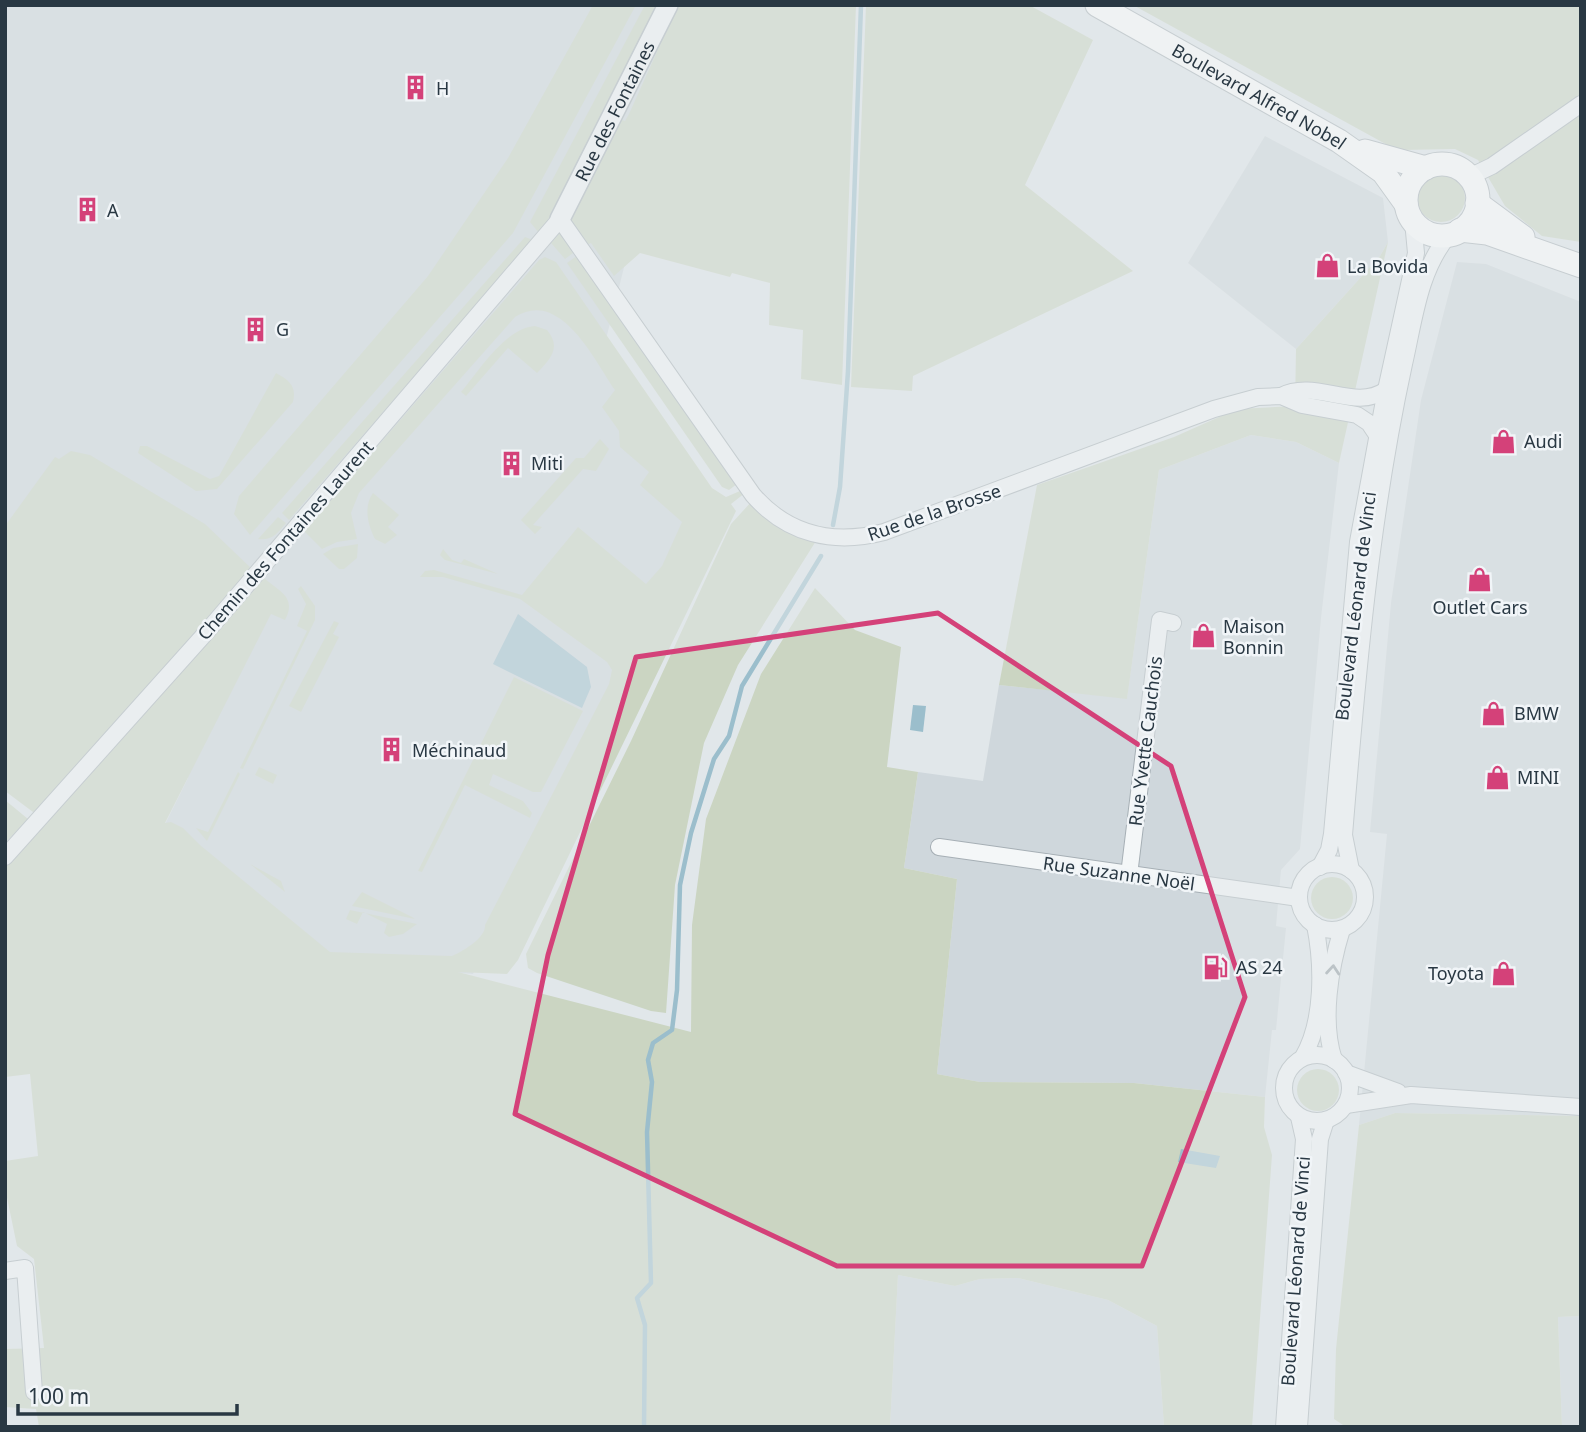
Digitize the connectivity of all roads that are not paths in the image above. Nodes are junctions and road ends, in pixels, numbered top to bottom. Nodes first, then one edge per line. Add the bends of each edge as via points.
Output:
1 (668, 5) edge
2 (1097, 5) edge
3 (1581, 104) edge
4 (1339, 141) junction
5 (1426, 167) junction
6 (1469, 177) junction
7 (1478, 203) junction
8 (1410, 213) junction
9 (560, 219) junction
10 (1454, 232) junction
11 (1547, 251) junction
12 (1581, 266) edge
13 (1386, 390) junction
14 (1282, 396) junction
15 (1377, 435) junction
16 (1173, 623) dead end
17 (939, 847) dead end
18 (5, 857) edge
19 (1320, 867) junction
20 (1351, 870) junction
21 (1129, 875) junction
22 (1299, 898) junction
23 (1315, 925) junction
24 (1342, 929) junction
25 (1303, 1058) junction
26 (1335, 1060) junction
27 (1346, 1073) junction
28 (1411, 1095) junction
29 (1346, 1105) junction
30 (1581, 1107) edge
31 (1300, 1117) junction
32 (1326, 1120) junction
33 (5, 1271) edge
34 (34, 1392) dead end
35 (1284, 1427) edge
36 (1300, 1427) edge

1 - 9 street, Rue des Fontaines
2 - 4 main road, Boulevard Alfred Nobel
3 - 6 street
4 - 5 main road
4 - 8 main road, Boulevard Alfred Nobel via 1383,172
5 - 6 main road via 1449,165
5 - 8 main road via 1410,183
6 - 7 main road
7 - 10 main road via 1475,214
7 - 11 main road
8 - 10 main road via 1429,233
8 - 13 street, Boulevard Léonard de Vinci via 1416,253
9 - 14 street, Rue de la Brosse via 748,489 780,519 821,537 859,537 884,531 1223,406
9 - 18 street, Chemin des Fontaines Laurent via 185,657
10 - 11 main road via 1486,233
10 - 20 street, Boulevard Léonard de Vinci via 1434,258 1419,297 1371,545 1344,835
11 - 12 main road
13 - 14 street, Rue de la Brosse via 1368,398 1309,389
13 - 15 street, Boulevard Léonard de Vinci
14 - 15 street, Rue de la Brosse via 1302,405 1357,415
15 - 19 street, Boulevard Léonard de Vinci via 1358,542 1332,834
16 - 21 street, Rue Yvette Cauchois via 1160,620
17 - 21 street, Rue Suzanne Noël
19 - 20 street via 1336,865
19 - 22 street via 1305,879
20 - 24 street via 1360,879 1365,903 1361,914
21 - 22 street, Rue Suzanne Noël
22 - 23 street via 1301,909
23 - 24 street
23 - 25 street via 1320,952 1316,1026
26 -> 24 street via 1328,1027 1335,953
25 - 26 street via 1322,1055
25 - 31 street via 1284,1083 1284,1096
26 - 27 street
27 - 28 street via 1373,1086
27 - 29 street via 1350,1092
28 - 29 street
28 - 30 street
29 - 32 street
31 - 32 street
31 - 35 street, Boulevard Léonard de Vinci via 1304,1139
32 - 36 street, Boulevard Léonard de Vinci via 1320,1139
33 - 34 street via 25,1268

